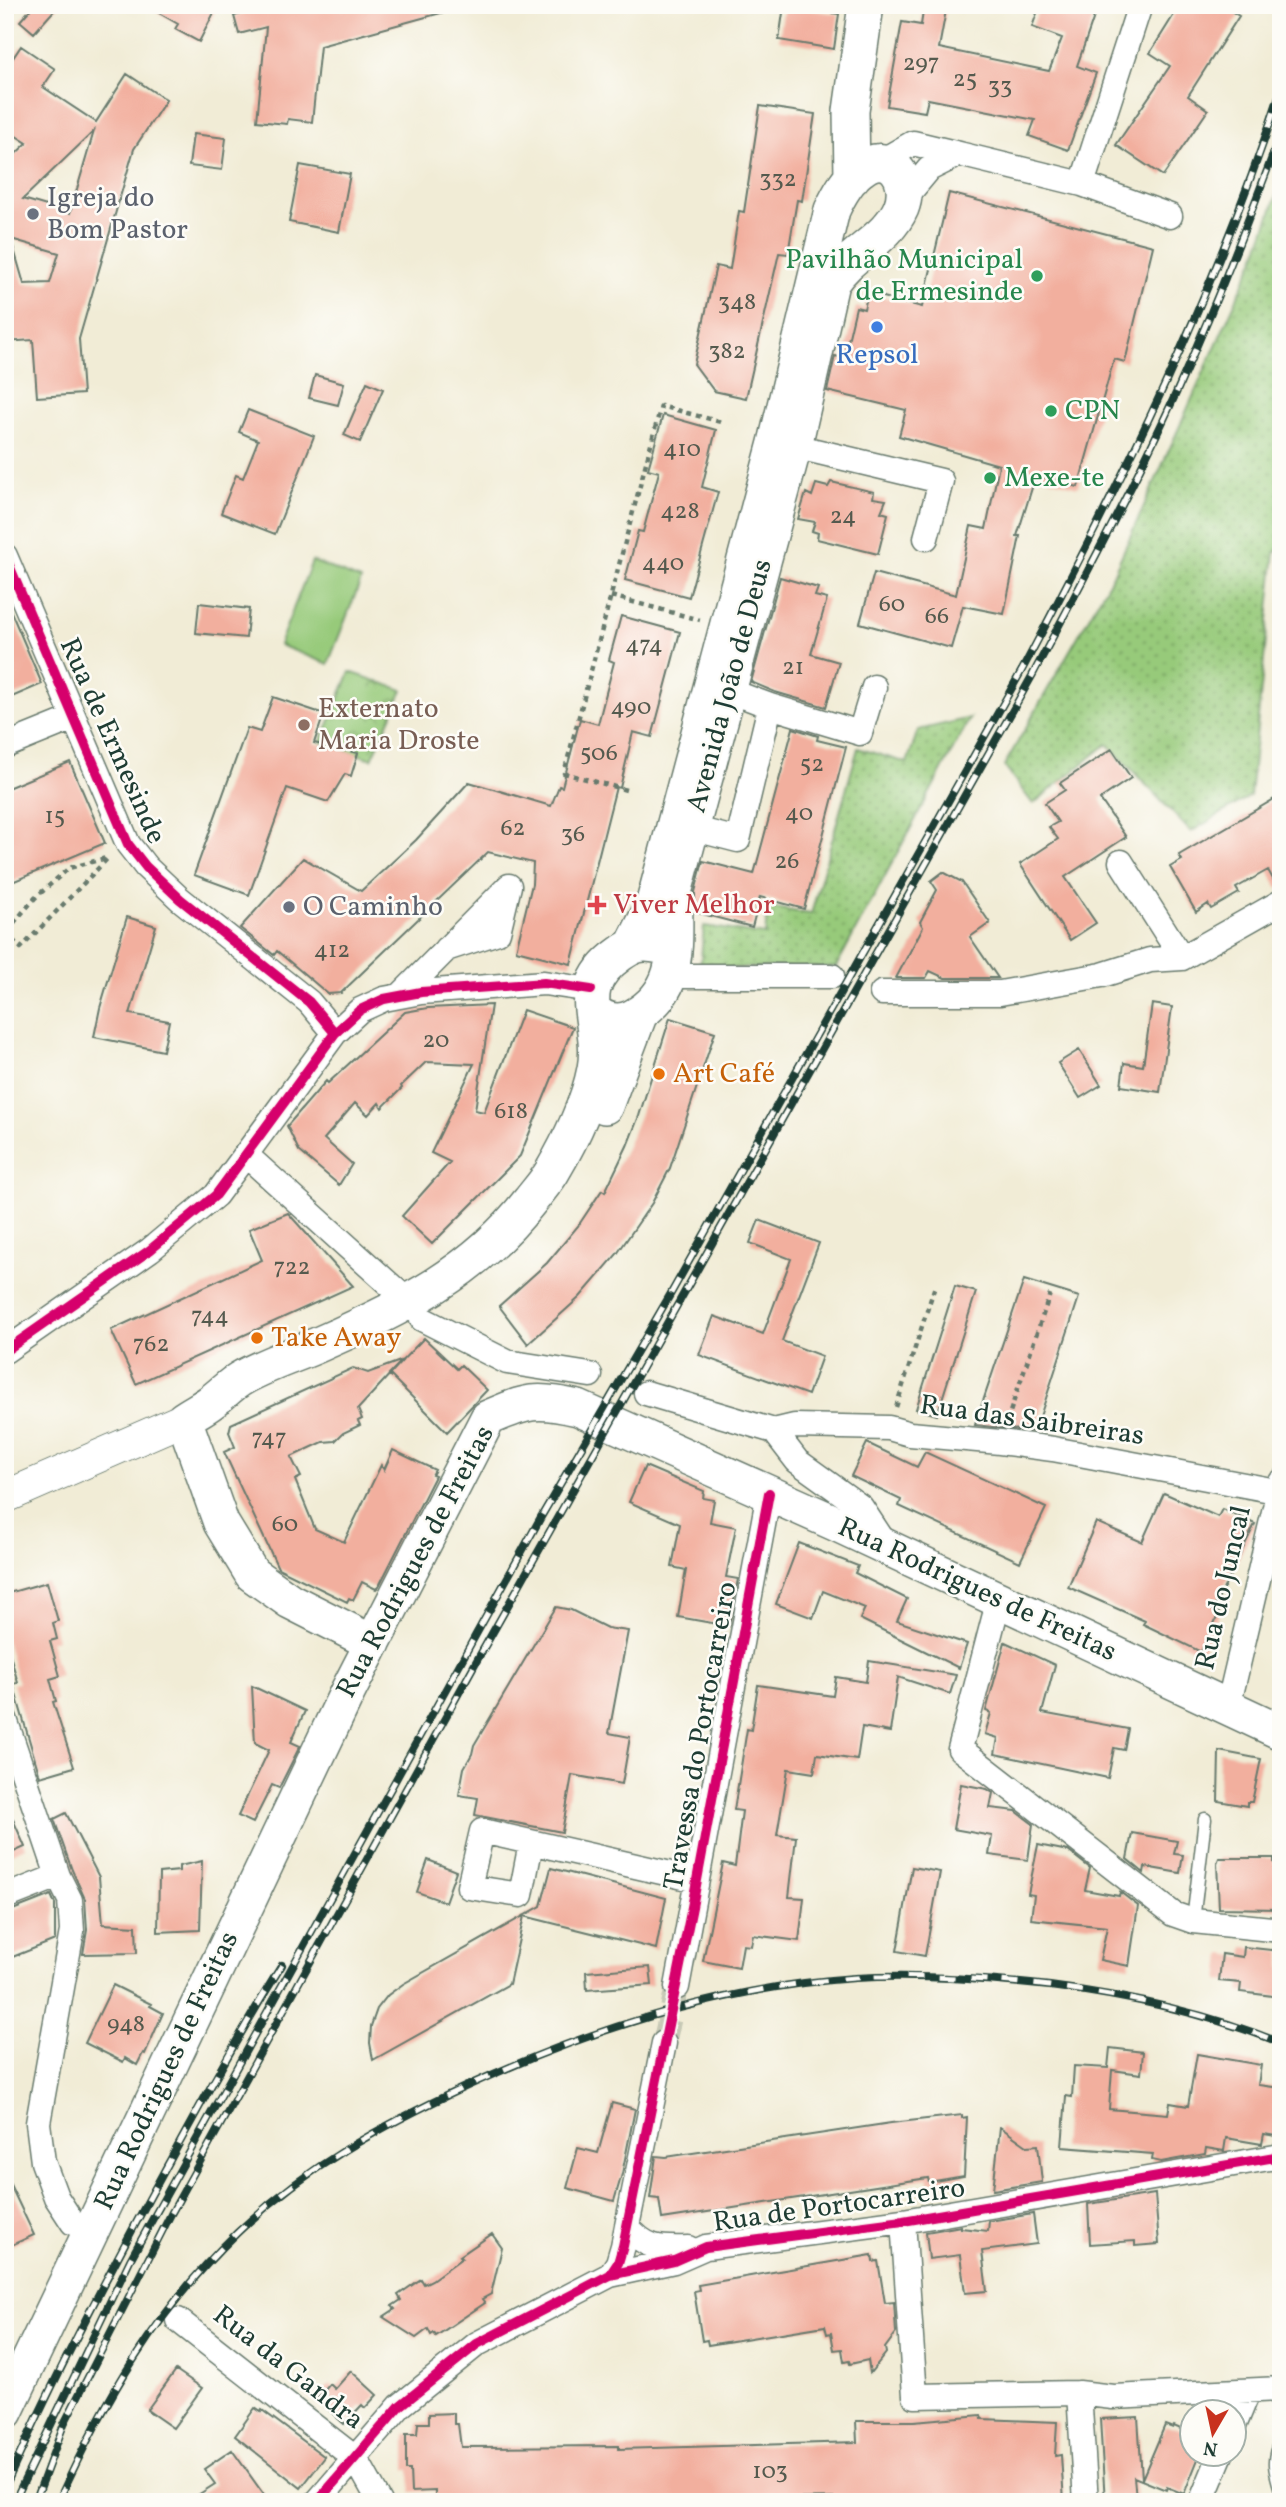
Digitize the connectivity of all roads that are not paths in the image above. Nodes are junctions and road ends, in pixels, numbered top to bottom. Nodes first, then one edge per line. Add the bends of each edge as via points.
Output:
1 (866, 5) edge
2 (887, 5) edge
3 (1140, 5) edge
4 (959, 154) junction
5 (868, 168) junction
6 (1082, 184) junction
7 (904, 199) junction
8 (1170, 216) dead end
9 (831, 220) junction
10 (867, 245) junction
11 (794, 406) junction
12 (794, 446) junction
13 (926, 538) dead end
14 (5, 556) edge
15 (874, 687) dead end
16 (730, 691) junction
17 (771, 706) junction
18 (74, 718) junction
19 (5, 746) edge
20 (691, 828) junction
21 (1121, 862) dead end
22 (1281, 902) edge
23 (632, 947) junction
24 (446, 949) dead end
25 (1182, 958) junction
26 (671, 971) junction
27 (832, 976) dead end
28 (882, 993) dead end
29 (400, 996) junction
30 (592, 1000) junction
31 (640, 1013) junction
32 (335, 1033) junction
33 (246, 1155) junction
34 (416, 1311) junction
35 (5, 1351) edge
36 (590, 1375) dead end
37 (646, 1393) dead end
38 (197, 1411) junction
39 (774, 1431) junction
40 (1280, 1489) edge
41 (769, 1493) junction
42 (5, 1497) edge
43 (888, 1548) junction
44 (999, 1599) junction
45 (373, 1643) junction
46 (1228, 1707) junction
47 (5, 1719) edge
48 (1281, 1732) edge
49 (1205, 1819) dead end
50 (531, 1843) dead end
51 (58, 1876) junction
52 (697, 1880) junction
53 (5, 1897) edge
54 (1193, 1922) junction
55 (1281, 1930) edge
56 (677, 1987) tunnel mouth
57 (664, 2043) tunnel mouth
58 (1281, 2156) edge
59 (903, 2221) junction
60 (626, 2226) junction
61 (91, 2231) junction
62 (706, 2247) junction
63 (610, 2275) junction
64 (178, 2320) dead end
65 (1281, 2389) edge
66 (1248, 2392) junction
67 (1079, 2393) junction
68 (1246, 2398) edge
69 (5, 2413) edge
70 (1281, 2441) edge
71 (356, 2459) junction
72 (1215, 2468) edge
73 (1281, 2490) edge
74 (317, 2502) edge
75 (380, 2502) edge
76 (1086, 2502) edge
77 (1201, 2502) edge

1 - 5 main road via 851,111
2 - 5 main road via 874,78
3 - 6 street
4 - 5 street via 912,144
4 - 6 street
4 - 7 street via 929,169
5 - 7 main road via 890,164 899,170 906,188
5 - 9 main road, Avenida João de Deus via 837,200
6 - 8 street
7 - 10 main road, Avenida João de Deus via 885,232
9 - 10 main road via 833,230 847,245
9 - 11 main road, Avenida João de Deus
10 - 11 main road, Avenida João de Deus via 831,283
11 - 12 main road, Avenida João de Deus
11 - 23 main road, Avenida João de Deus via 727,627 653,906
12 - 13 street via 940,481
12 - 16 main road, Avenida João de Deus
14 - 18 street, Rua de Ermesinde
15 - 17 street via 860,733
16 - 17 street
16 - 20 main road, Avenida João de Deus
17 - 20 street via 738,840
18 - 19 street
18 - 32 street, Rua de Ermesinde via 128,844 146,867 309,1002
20 - 26 main road, Avenida João de Deus via 675,889
21 - 25 street
22 - 25 street
23 - 26 main road via 652,944 668,956
23 - 30 main road, Avenida João de Deus via 609,962 594,980
24 - 29 street
25 - 28 street via 1150,960 1102,975 1000,993
26 - 27 street
26 - 31 main road, Avenida João de Deus via 659,996
29 - 30 street via 544,983
29 - 32 street via 360,1010
30 - 31 main road via 609,1021
30 - 34 main road, Avenida João de Deus via 595,1071 552,1174 515,1221
31 - 34 main road, Avenida João de Deus via 598,1127 568,1184 474,1285
32 - 33 street
33 - 34 street
33 - 35 street via 216,1195 150,1250
34 - 36 street via 507,1362
34 - 38 main road, Avenida João de Deus via 363,1349 250,1395
37 - 39 street
38 - 42 street, Avenida João de Deus
38 - 45 main road via 221,1523 252,1574 290,1601
39 - 40 street, Rua das Saibreiras via 795,1426 889,1428 1053,1449
39 - 43 street via 797,1461 861,1507
40 - 46 street, Rua do Juncal
41 - 43 main road, Rua Rodrigues de Freitas
41 - 45 main road, Rua Rodrigues de Freitas via 578,1408 551,1401 524,1403 488,1418
41 - 52 street, Travessa do Portocarreiro
43 - 44 main road, Rua Rodrigues de Freitas
44 - 46 main road, Rua Rodrigues de Freitas
44 - 54 street via 960,1749 1174,1914
45 - 61 main road, Rua Rodrigues de Freitas
46 - 48 main road, Rua Rodrigues de Freitas
47 - 51 street
49 - 54 lane
50 - 52 street
51 - 53 street
51 - 61 street via 69,1900 72,1931 38,2123 43,2162 56,2197 73,2223
52 - 56 street, Travessa do Portocarreiro
54 - 55 street
57 - 60 street
58 - 59 street, Rua de Portocarreiro
59 - 62 street, Rua de Portocarreiro
59 - 67 street via 915,2396
60 - 62 street, Rua de Portocarreiro via 651,2246
60 - 63 street via 618,2263
61 - 69 main road, Rua Rodrigues de Freitas
62 - 63 street, Rua de Portocarreiro via 674,2261
63 - 71 street, Rua de Portocarreiro via 477,2344 400,2406
64 - 71 street, Rua da Gandra
65 - 66 street
66 - 67 street via 1113,2397
66 - 68 street
67 - 76 street
70 - 73 lane via 1274,2465
71 - 74 street, Rua de Portocarreiro
71 - 75 street, Rua da Gandra
72 - 77 street

